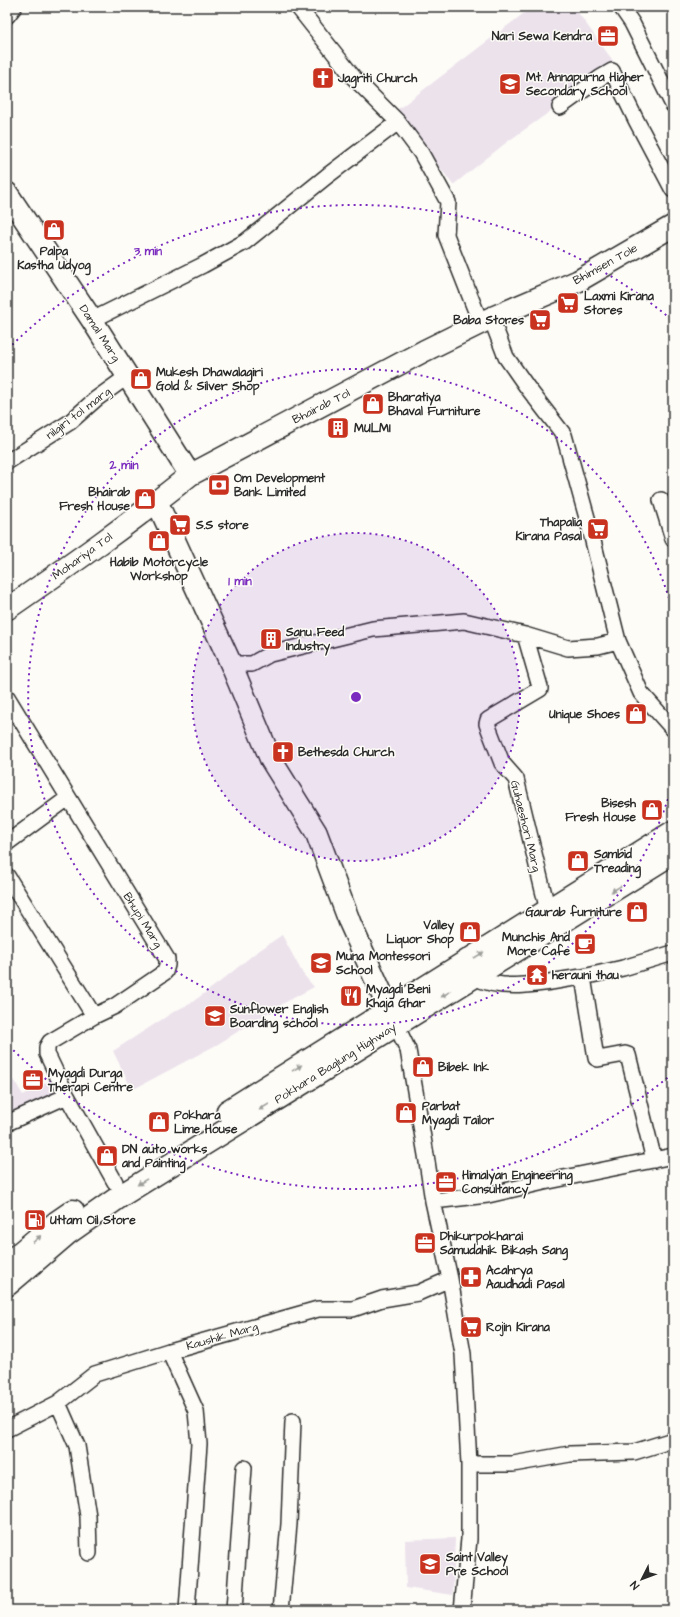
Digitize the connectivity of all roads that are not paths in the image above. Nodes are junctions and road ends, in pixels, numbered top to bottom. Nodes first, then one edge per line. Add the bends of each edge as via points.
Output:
1 (14, 7) edge
2 (298, 7) edge
3 (620, 7) edge
4 (7, 16) edge
5 (673, 105) edge
6 (560, 107) dead end
7 (398, 122) junction
8 (673, 190) edge
9 (7, 193) edge
10 (673, 226) edge
11 (92, 320) junction
12 (486, 321) junction
13 (128, 376) junction
14 (7, 462) edge
15 (190, 475) junction
16 (661, 500) dead end
17 (157, 502) junction
18 (673, 539) edge
19 (7, 609) edge
20 (524, 635) junction
21 (618, 641) junction
22 (231, 664) junction
23 (7, 697) edge
24 (671, 723) edge
25 (68, 798) junction
26 (673, 832) edge
27 (7, 843) edge
28 (673, 853) edge
29 (7, 876) edge
30 (548, 911) junction
31 (673, 953) edge
32 (474, 977) junction
33 (583, 977) junction
34 (94, 1016) junction
35 (393, 1017) junction
36 (67, 1096) junction
37 (7, 1123) edge
38 (673, 1156) edge
39 (654, 1160) junction
40 (115, 1182) junction
41 (433, 1201) junction
42 (7, 1264) edge
43 (450, 1279) junction
44 (7, 1285) edge
45 (169, 1352) junction
46 (58, 1403) junction
47 (293, 1421) dead end
48 (7, 1429) edge
49 (673, 1440) edge
50 (469, 1464) junction
51 (244, 1468) dead end
52 (89, 1553) dead end
53 (187, 1610) edge
54 (234, 1610) edge
55 (281, 1610) edge
56 (462, 1610) edge

1 - 4 street
2 - 7 street via 354,78
3 - 5 street via 632,23
6 - 8 street via 612,71
7 - 11 street via 245,242
7 - 12 street via 421,153 448,202 446,235
9 - 11 street, Damal Marg
10 - 12 street, Bhimsen Tole via 578,280
11 - 13 street, Damal Marg
12 - 15 street, Bhairab Tol via 424,351
12 - 21 street via 506,357 564,435
13 - 14 street, nilgiri tol marg via 70,422
13 - 15 street, Damal Marg
15 - 17 street, Bhairab Tol
16 - 18 street
17 - 19 street, Mohariya Tol
17 - 22 street
20 - 21 street via 568,648 598,646
20 - 22 street via 464,621 373,629 270,654 252,664
20 - 30 street, Guhaeshori Marg via 540,690 488,720 487,724 502,763 516,779
21 - 24 street via 641,693
22 - 35 street via 271,760 316,832 350,923
23 - 25 street, Bhupi Marg
25 - 27 street
25 - 34 street, Bhupi Marg via 167,959 168,965 165,972 115,1006
26 - 30 highway, Pokhara Baglung Highway
28 -> 32 highway, Pokhara Baglung Highway
29 - 34 street
35 -> 30 highway, Pokhara Baglung Highway
31 - 33 street
32 - 33 street via 484,982 506,986
32 -> 35 highway, Pokhara Baglung Highway
33 - 39 street via 596,1058 628,1055
34 - 36 street, Bhupi Marg via 50,1042 47,1047 47,1054
40 -> 35 highway, Pokhara Baglung Highway
35 - 41 street via 408,1050
35 -> 44 highway, Pokhara Baglung Highway via 122,1195 68,1233
36 - 37 street
36 - 40 street
38 - 39 street
39 - 41 street via 488,1196
42 -> 40 highway, Pokhara Baglung Highway via 57,1222
41 - 43 street
43 - 45 street, Kaushik Marg via 418,1293 382,1299 353,1309 318,1309
43 - 50 street via 463,1354
45 - 46 street, Kaushik Marg via 96,1374
45 - 53 street via 196,1411 199,1444
46 - 48 street, Kaushik Marg
46 - 52 street via 77,1446 88,1516
47 - 55 street via 290,1524
49 - 50 street via 634,1452 570,1454 513,1464
50 - 56 street via 469,1539
51 - 54 street

